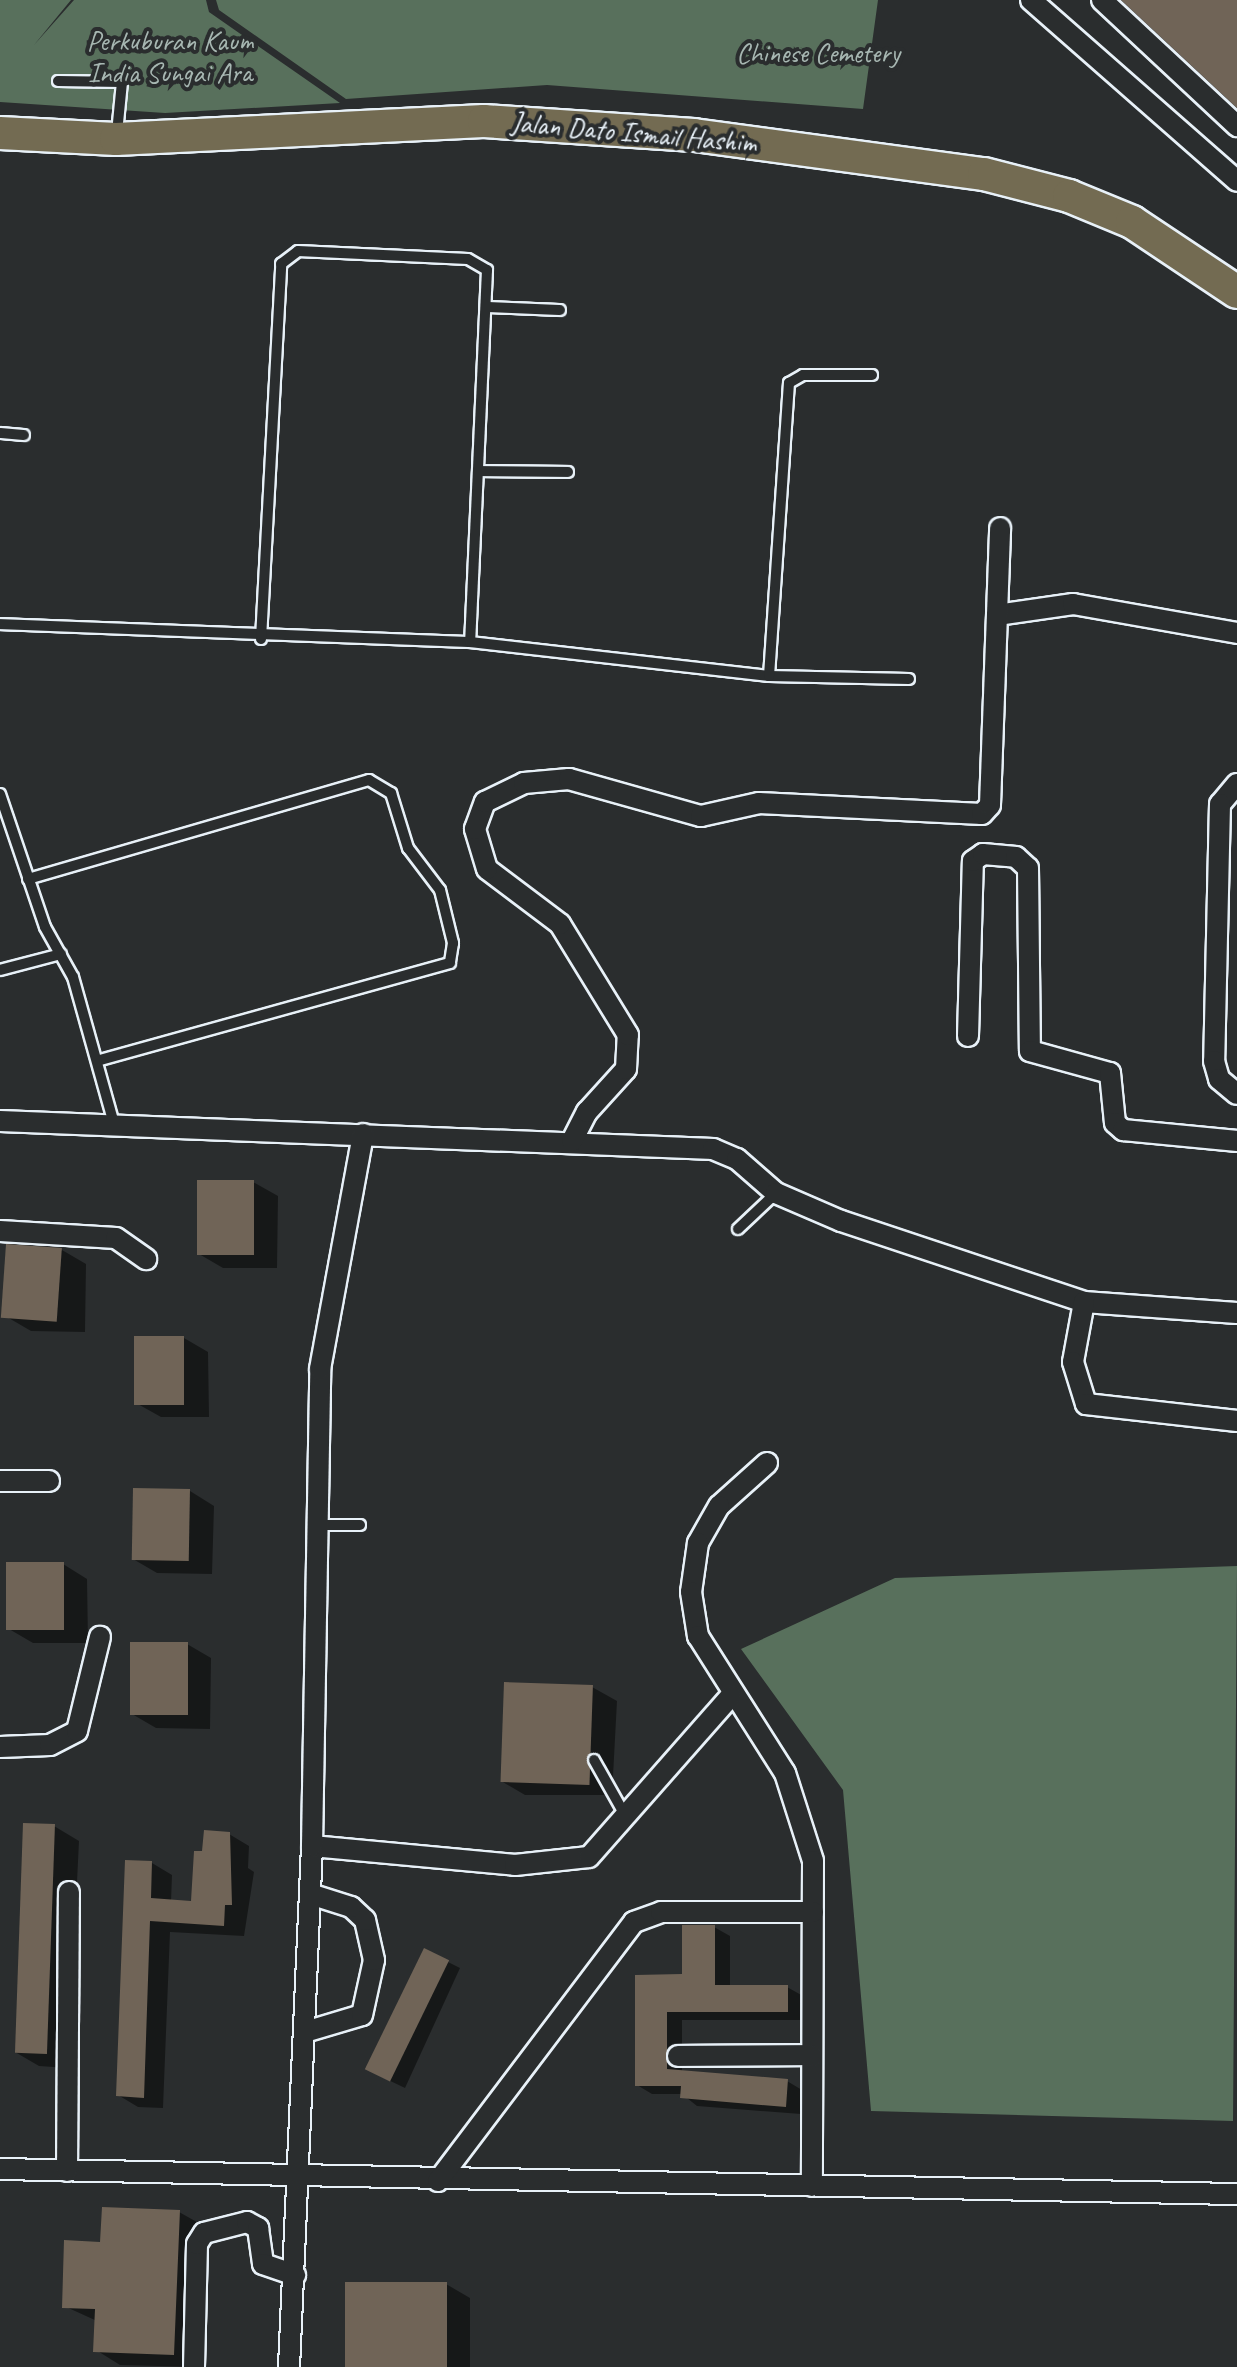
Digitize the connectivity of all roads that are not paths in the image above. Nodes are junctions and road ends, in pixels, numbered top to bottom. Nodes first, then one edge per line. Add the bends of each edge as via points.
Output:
1 (1031, 0) edge
2 (1102, 0) edge
3 (58, 81) dead end
4 (1237, 126) edge
5 (0, 133) edge
6 (116, 139) junction
7 (1237, 181) edge
8 (1237, 263) edge
9 (1202, 265) junction
10 (1237, 292) edge
11 (487, 307) junction
12 (560, 310) dead end
13 (872, 375) dead end
14 (0, 433) edge
15 (24, 435) dead end
16 (479, 471) junction
17 (568, 472) dead end
18 (1000, 528) dead end
19 (997, 615) junction
20 (0, 624) edge
21 (1237, 633) edge
22 (261, 639) junction
23 (470, 642) junction
24 (769, 676) junction
25 (909, 679) dead end
26 (1237, 784) edge
27 (0, 794) edge
28 (28, 879) junction
29 (61, 954) junction
30 (0, 970) edge
31 (968, 1036) dead end
32 (97, 1061) junction
33 (1237, 1094) edge
34 (0, 1121) edge
35 (114, 1124) junction
36 (363, 1134) junction
37 (572, 1141) junction
38 (1237, 1141) edge
39 (776, 1193) junction
40 (738, 1229) dead end
41 (0, 1231) edge
42 (146, 1259) dead end
43 (1084, 1302) junction
44 (1237, 1313) edge
45 (1237, 1421) edge
46 (767, 1463) dead end
47 (0, 1481) edge
48 (49, 1481) dead end
49 (317, 1525) junction
50 (360, 1525) dead end
51 (100, 1637) dead end
52 (731, 1696) junction
53 (0, 1747) edge
54 (594, 1760) dead end
55 (627, 1817) junction
56 (312, 1846) junction
57 (69, 1892) dead end
58 (310, 1894) junction
59 (813, 1912) junction
60 (305, 2032) junction
61 (812, 2055) junction
62 (678, 2056) dead end
63 (0, 2169) edge
64 (67, 2171) junction
65 (301, 2179) junction
66 (438, 2181) junction
67 (812, 2186) junction
68 (1237, 2194) edge
69 (295, 2275) junction
70 (194, 2367) edge
71 (289, 2367) edge

1 - 7 street
2 - 4 street
3 - 6 lane via 122,82
5 - 6 main road, Jalan Dato Ismail Hashim
6 - 9 main road, Jalan Dato Ismail Hashim via 484,121 694,135 984,174 1132,222
8 - 9 main road
9 - 10 main road, Jalan Dato Ismail Hashim
11 - 12 lane
11 - 16 lane
11 - 22 lane via 487,270 468,259 298,251 281,264
13 - 24 lane via 803,375 789,383
14 - 15 lane
16 - 17 lane
16 - 23 lane
18 - 19 street
19 - 21 street via 1073,604
19 - 37 street via 990,805 982,814 759,803 701,816 569,779 524,783 485,802 475,829 487,869 560,924 628,1035 626,1069 587,1112
20 - 22 lane
22 - 23 lane
23 - 24 lane
24 - 25 lane
26 - 33 street via 1220,804 1214,1061 1219,1079
27 - 28 lane
28 - 29 lane
28 - 32 lane via 369,780 391,793 408,848 440,890 453,943 450,963
29 - 30 lane
29 - 32 lane
31 - 38 street via 973,861 983,854 1016,857 1028,868 1030,1051 1110,1073 1115,1123 1123,1130
32 - 35 lane
34 - 35 street
35 - 36 street
36 - 37 street
36 - 49 street via 320,1369
37 - 39 street via 713,1149 737,1159
39 - 40 lane
39 - 43 street
41 - 42 street via 116,1238
43 - 44 street
43 - 45 street via 1073,1362 1086,1404
46 - 52 street via 719,1506 698,1543 691,1592 698,1636
47 - 48 street
49 - 50 lane
49 - 56 street
51 - 53 street via 77,1731 50,1745
52 - 55 street
52 - 59 street via 766,1741 802,1811 813,1861
54 - 55 lane
55 - 56 street via 589,1857 549,1865
56 - 58 street
57 - 64 street
58 - 60 street
58 - 60 street via 351,1907 365,1920 374,1960 362,2015
59 - 61 street
59 - 66 street via 661,1912 634,1922
60 - 65 street
61 - 62 street
61 - 67 street
63 - 64 street
64 - 65 street
65 - 66 street
65 - 69 street
66 - 67 street
67 - 68 street
69 - 70 street via 263,2264 258,2228 247,2222 204,2233 197,2244
69 - 71 street

